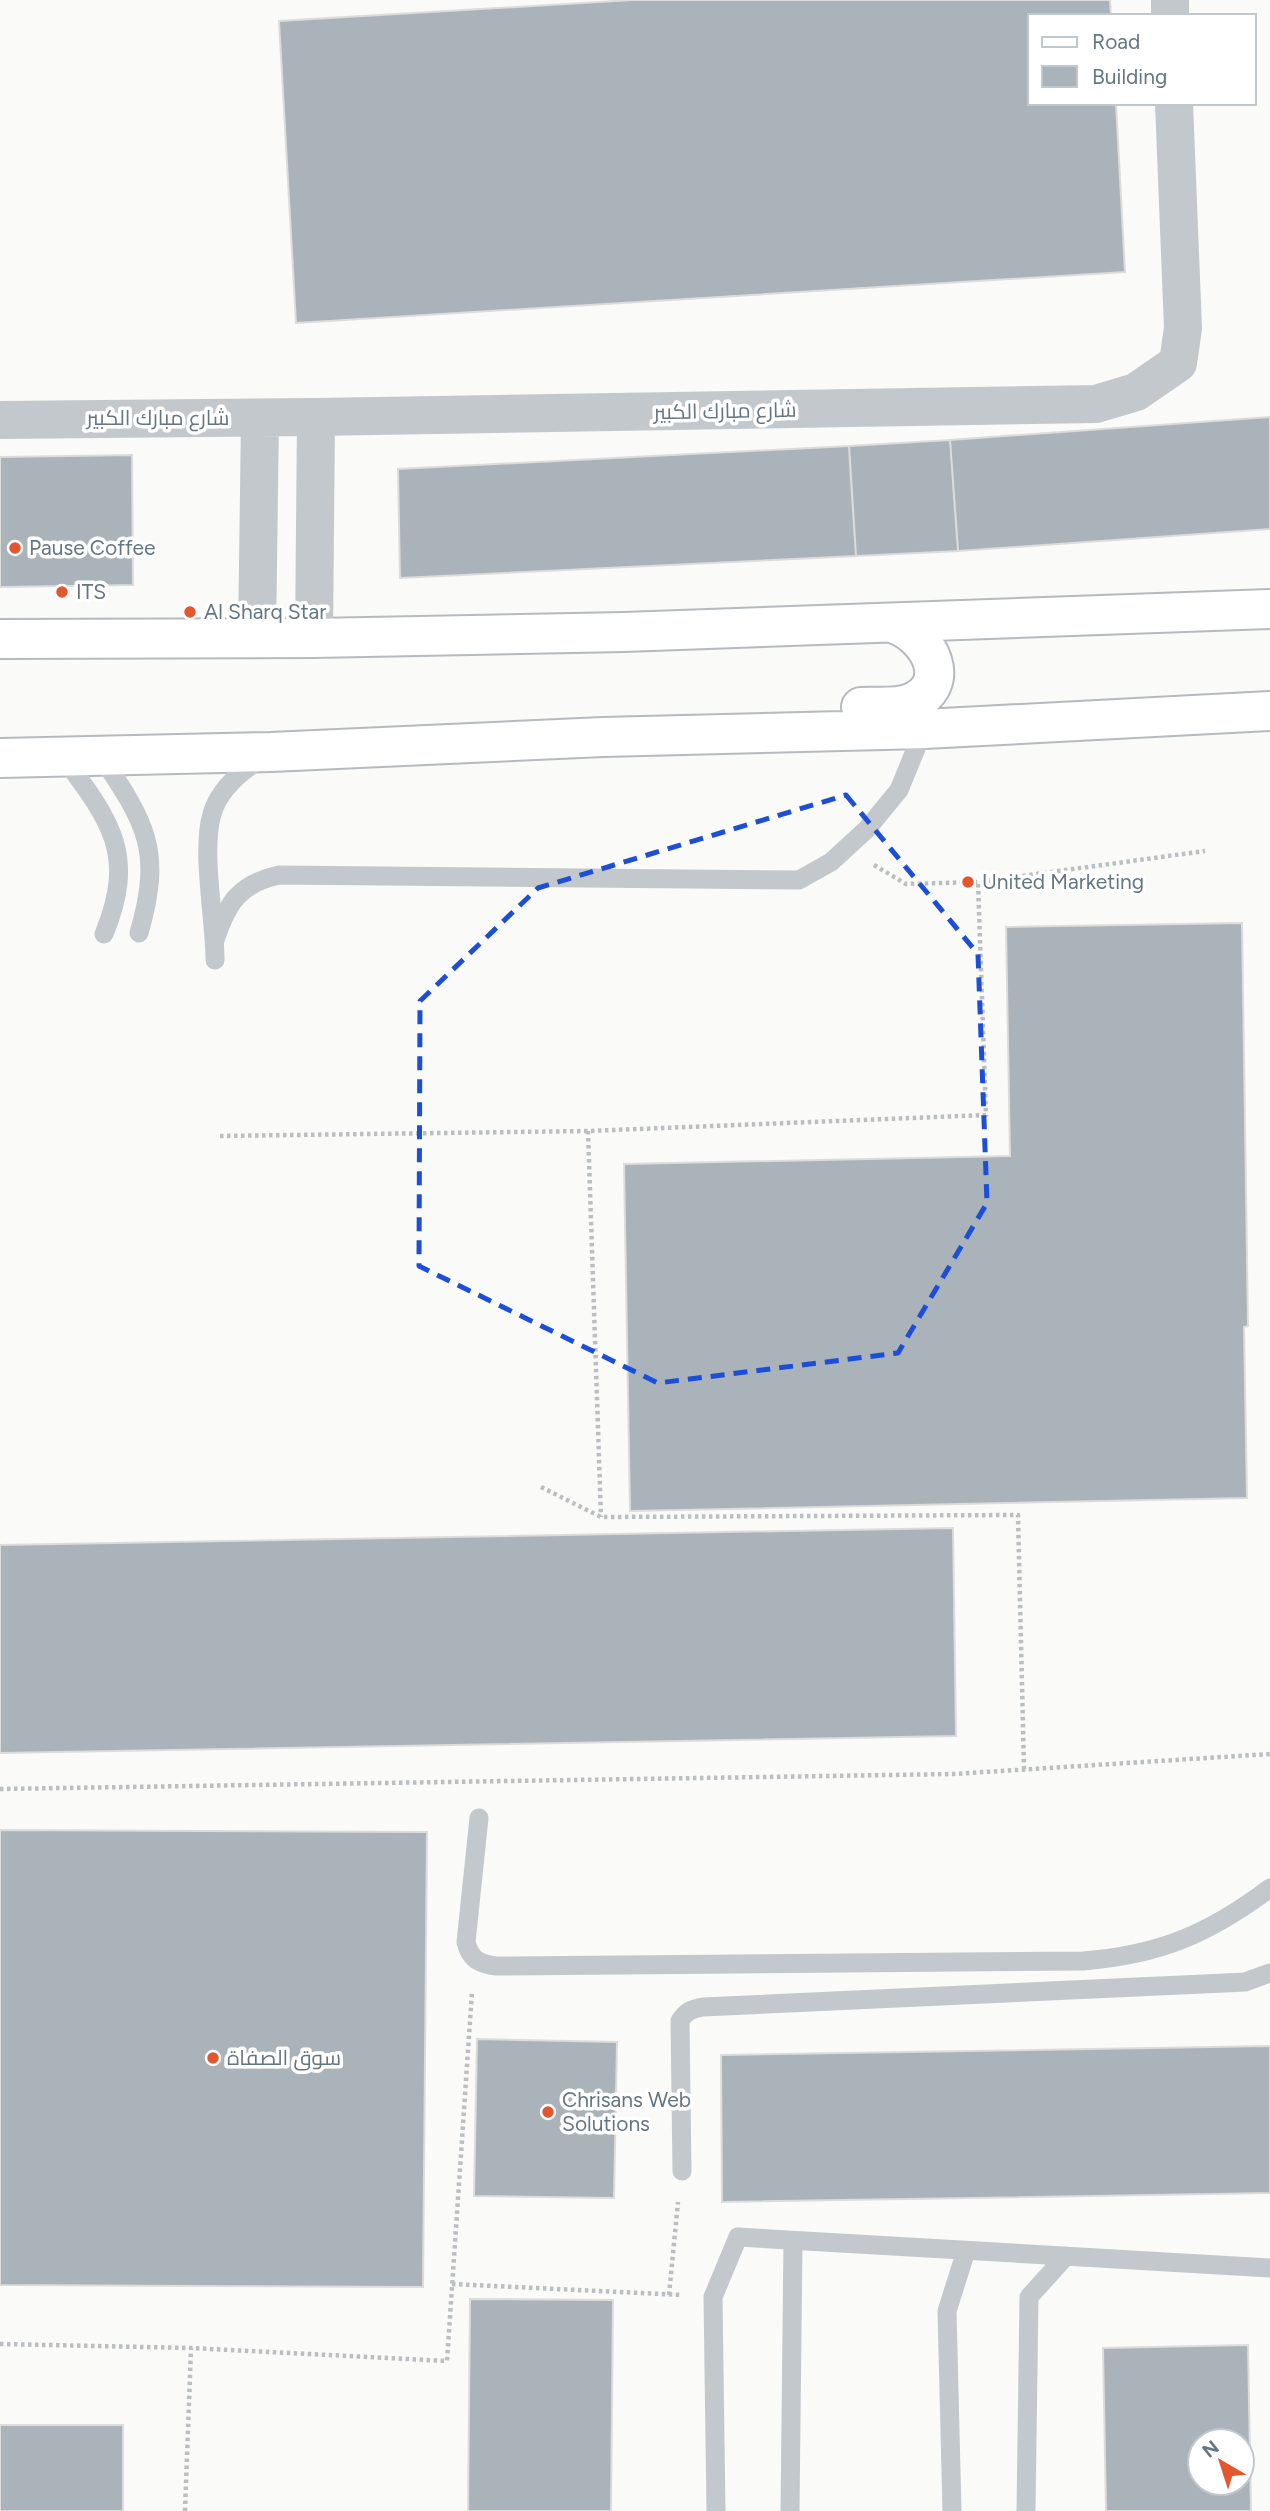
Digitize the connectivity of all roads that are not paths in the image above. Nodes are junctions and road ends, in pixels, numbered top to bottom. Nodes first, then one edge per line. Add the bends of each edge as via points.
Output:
1 (1174, 105) edge
2 (316, 417) junction
3 (260, 418) junction
4 (0, 420) edge
5 (1270, 609) edge
6 (895, 624) junction
7 (257, 638) junction
8 (314, 638) junction
9 (0, 639) edge
10 (1270, 711) edge
11 (924, 729) junction
12 (603, 737) junction
13 (271, 752) junction
14 (101, 756) junction
15 (63, 757) junction
16 (0, 758) edge
17 (139, 933) dead end
18 (104, 934) dead end
19 (215, 940) junction
20 (215, 960) dead end
21 (479, 1818) dead end
22 (1270, 1888) edge
23 (1270, 1973) edge
24 (682, 2171) road end
25 (793, 2241) junction
26 (966, 2250) junction
27 (1066, 2256) junction
28 (1270, 2268) edge
29 (716, 2511) edge
30 (790, 2511) edge
31 (952, 2511) edge
32 (1026, 2511) edge

1 - 2 street, شارع مبارك الكبير via 1184,328 1178,363 1136,392 1096,404
2 - 3 street, شارع مبارك الكبير
2 - 8 street
3 - 4 street, شارع مبارك الكبير
3 - 7 street
5 - 6 main road
6 - 8 main road
6 - 12 main road via 921,640 933,663 932,682 911,702 688,714
7 - 8 main road
7 - 9 main road
10 - 11 main road
11 - 12 main road
11 - 19 lane via 899,790 867,829 831,862 799,880 279,875 236,896
12 - 13 main road
13 - 14 main road
13 - 19 lane via 238,775 212,815 209,851
14 - 15 main road
14 - 17 lane via 132,804 149,846 150,890
15 - 16 main road
15 - 18 lane via 103,815 118,855 117,896
19 - 20 lane
21 - 22 lane via 466,1942 474,1959 496,1966 1111,1958 1159,1948 1202,1932
23 - 24 lane via 1245,1982 693,2009 680,2021
25 - 26 lane
25 - 29 lane via 738,2237 713,2297
25 - 30 lane
26 - 27 lane
26 - 31 lane via 947,2311
27 - 28 lane
27 - 32 lane via 1029,2297

